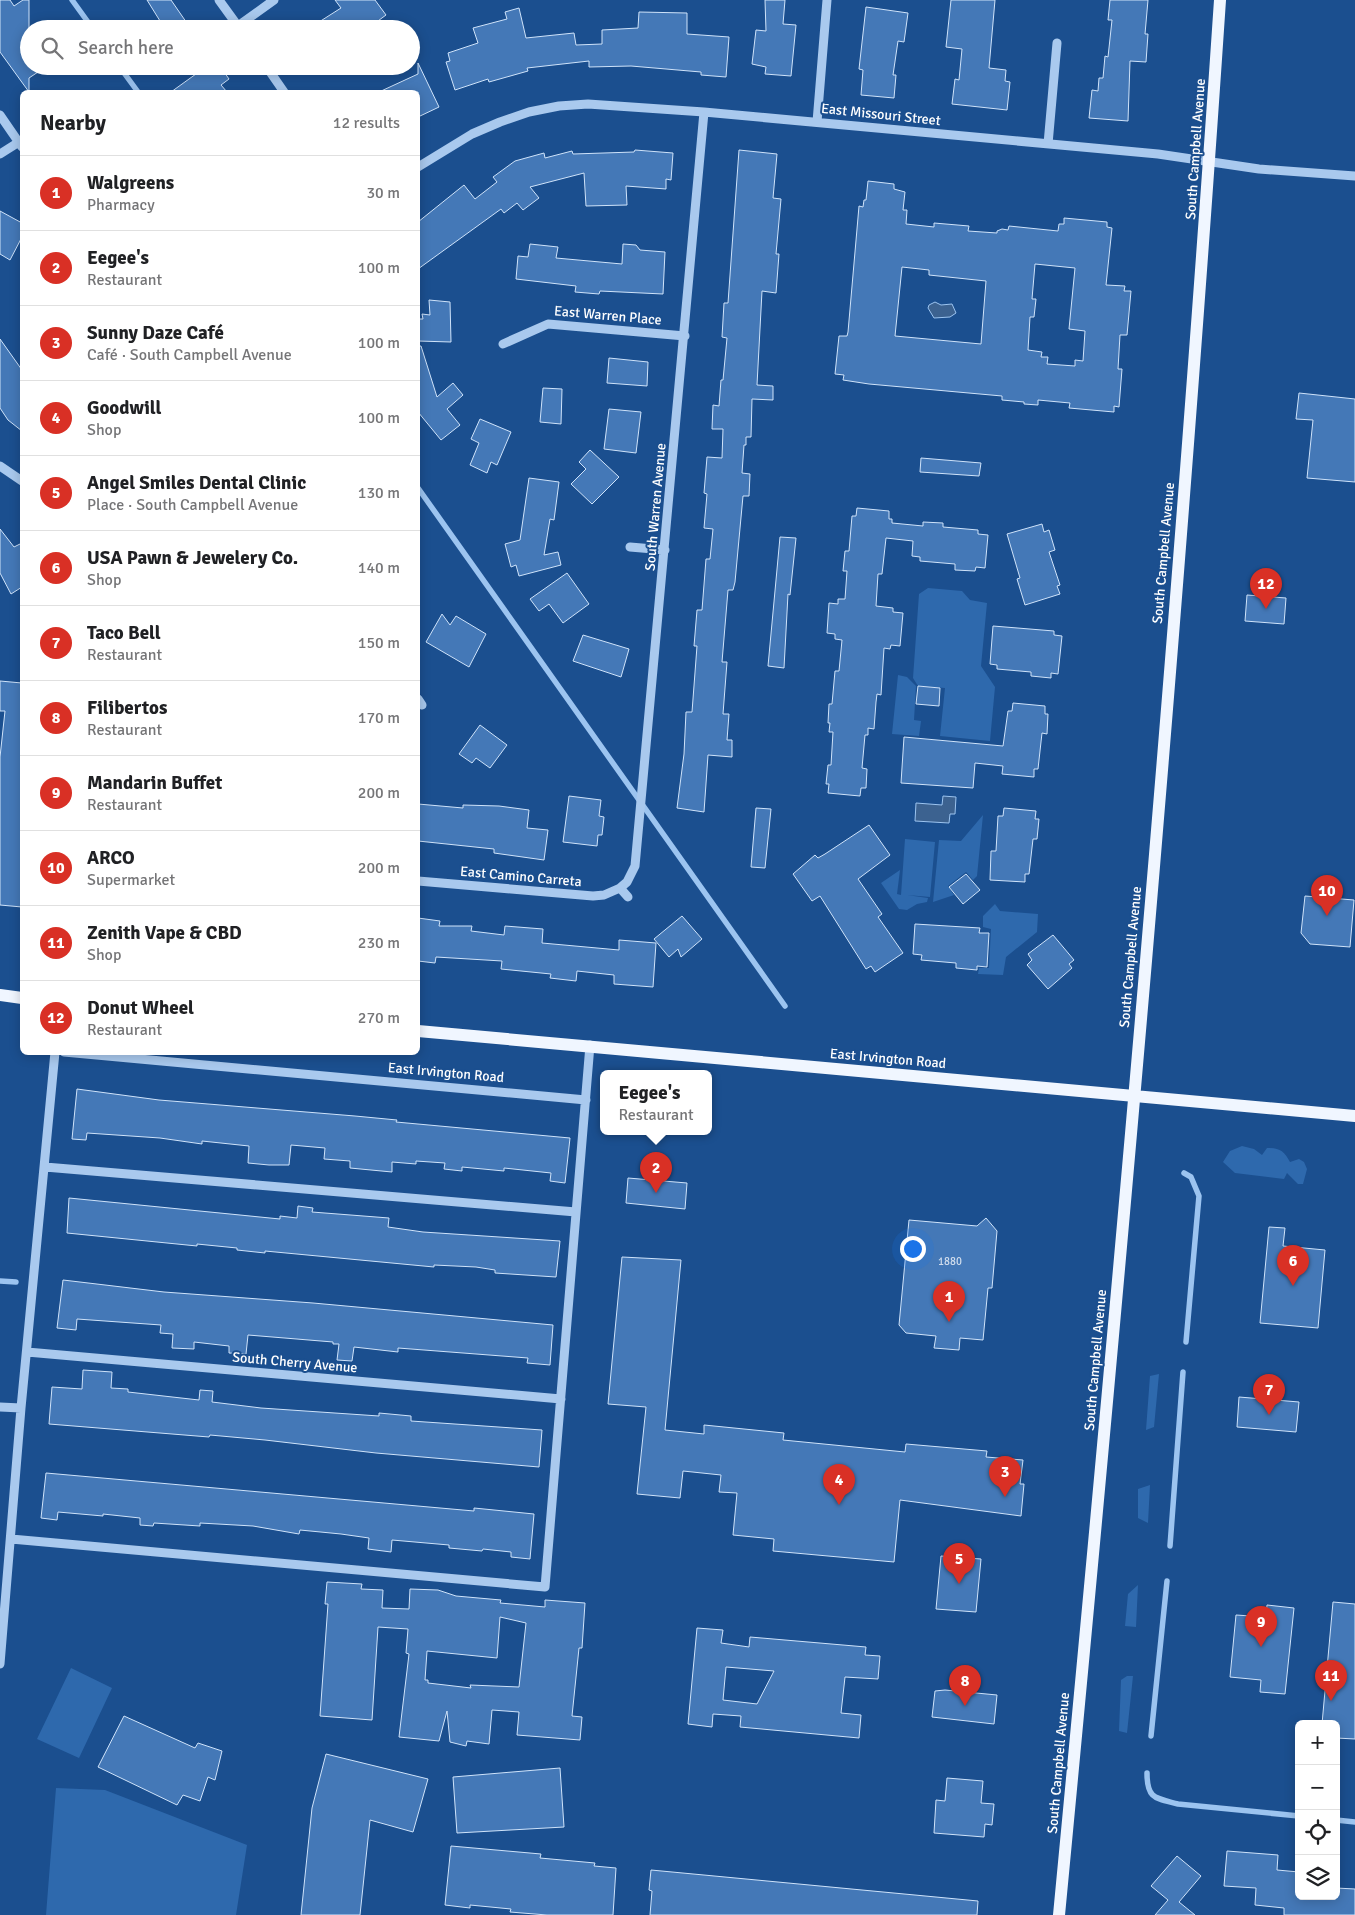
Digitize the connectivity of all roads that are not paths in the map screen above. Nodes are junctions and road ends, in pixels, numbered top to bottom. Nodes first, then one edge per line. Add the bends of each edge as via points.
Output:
1 (219, 0) edge
2 (274, 0) edge
3 (827, 0) edge
4 (1220, 0) edge
5 (234, 20) edge
6 (248, 20) edge
7 (1057, 43) dead end
8 (272, 75) edge
9 (283, 90) edge
10 (704, 112) junction
11 (0, 115) edge
12 (817, 122) junction
13 (1048, 144) junction
14 (20, 145) edge
15 (0, 154) edge
16 (1210, 162) junction
17 (420, 166) edge
18 (1355, 176) edge
19 (685, 336) junction
20 (503, 344) dead end
21 (0, 466) edge
22 (20, 481) edge
23 (630, 547) dead end
24 (665, 550) junction
25 (420, 881) edge
26 (620, 888) junction
27 (628, 897) dead end
28 (0, 995) edge
29 (20, 998) edge
30 (420, 1031) edge
31 (590, 1045) junction
32 (55, 1055) edge
33 (97, 1055) edge
34 (1134, 1095) junction
35 (586, 1100) junction
36 (1355, 1116) edge
37 (46, 1167) junction
38 (576, 1212) junction
39 (27, 1352) junction
40 (561, 1399) junction
41 (0, 1407) edge
42 (21, 1408) junction
43 (11, 1539) junction
44 (2, 1631) edge
45 (0, 1664) edge
46 (1059, 1915) edge

1 - 5 street
2 - 6 street
3 - 12 street
4 - 16 main road, South Campbell Avenue
7 - 13 street
8 - 9 street
10 - 12 street, East Missouri Street
10 - 17 street, East Missouri Street via 616,104 559,106 529,112 472,134
10 - 19 street, South Warren Avenue
11 - 14 street
12 - 13 street, East Missouri Street
13 - 16 street, East Missouri Street
14 - 15 street
16 - 18 street, East Missouri Street
16 - 34 main road, South Campbell Avenue
19 - 20 street, East Warren Place via 548,324
19 - 24 street, South Warren Avenue
21 - 22 street
23 - 24 street
24 - 26 street, South Warren Avenue via 636,866
25 - 26 street, East Camino Carreta via 593,896
26 - 27 street
28 - 29 main road
30 - 31 main road, East Irvington Road
31 - 34 main road, East Irvington Road
31 - 35 street
32 - 37 street
33 - 35 street, East Irvington Road
34 - 36 main road, East Irvington Road
34 - 46 main road, South Campbell Avenue
35 - 38 street
37 - 38 street
37 - 39 street
38 - 40 street
39 - 40 street, South Cherry Avenue
39 - 42 street
40 - 43 street via 545,1587
41 - 42 street
42 - 43 street
43 - 44 street
44 - 45 street

